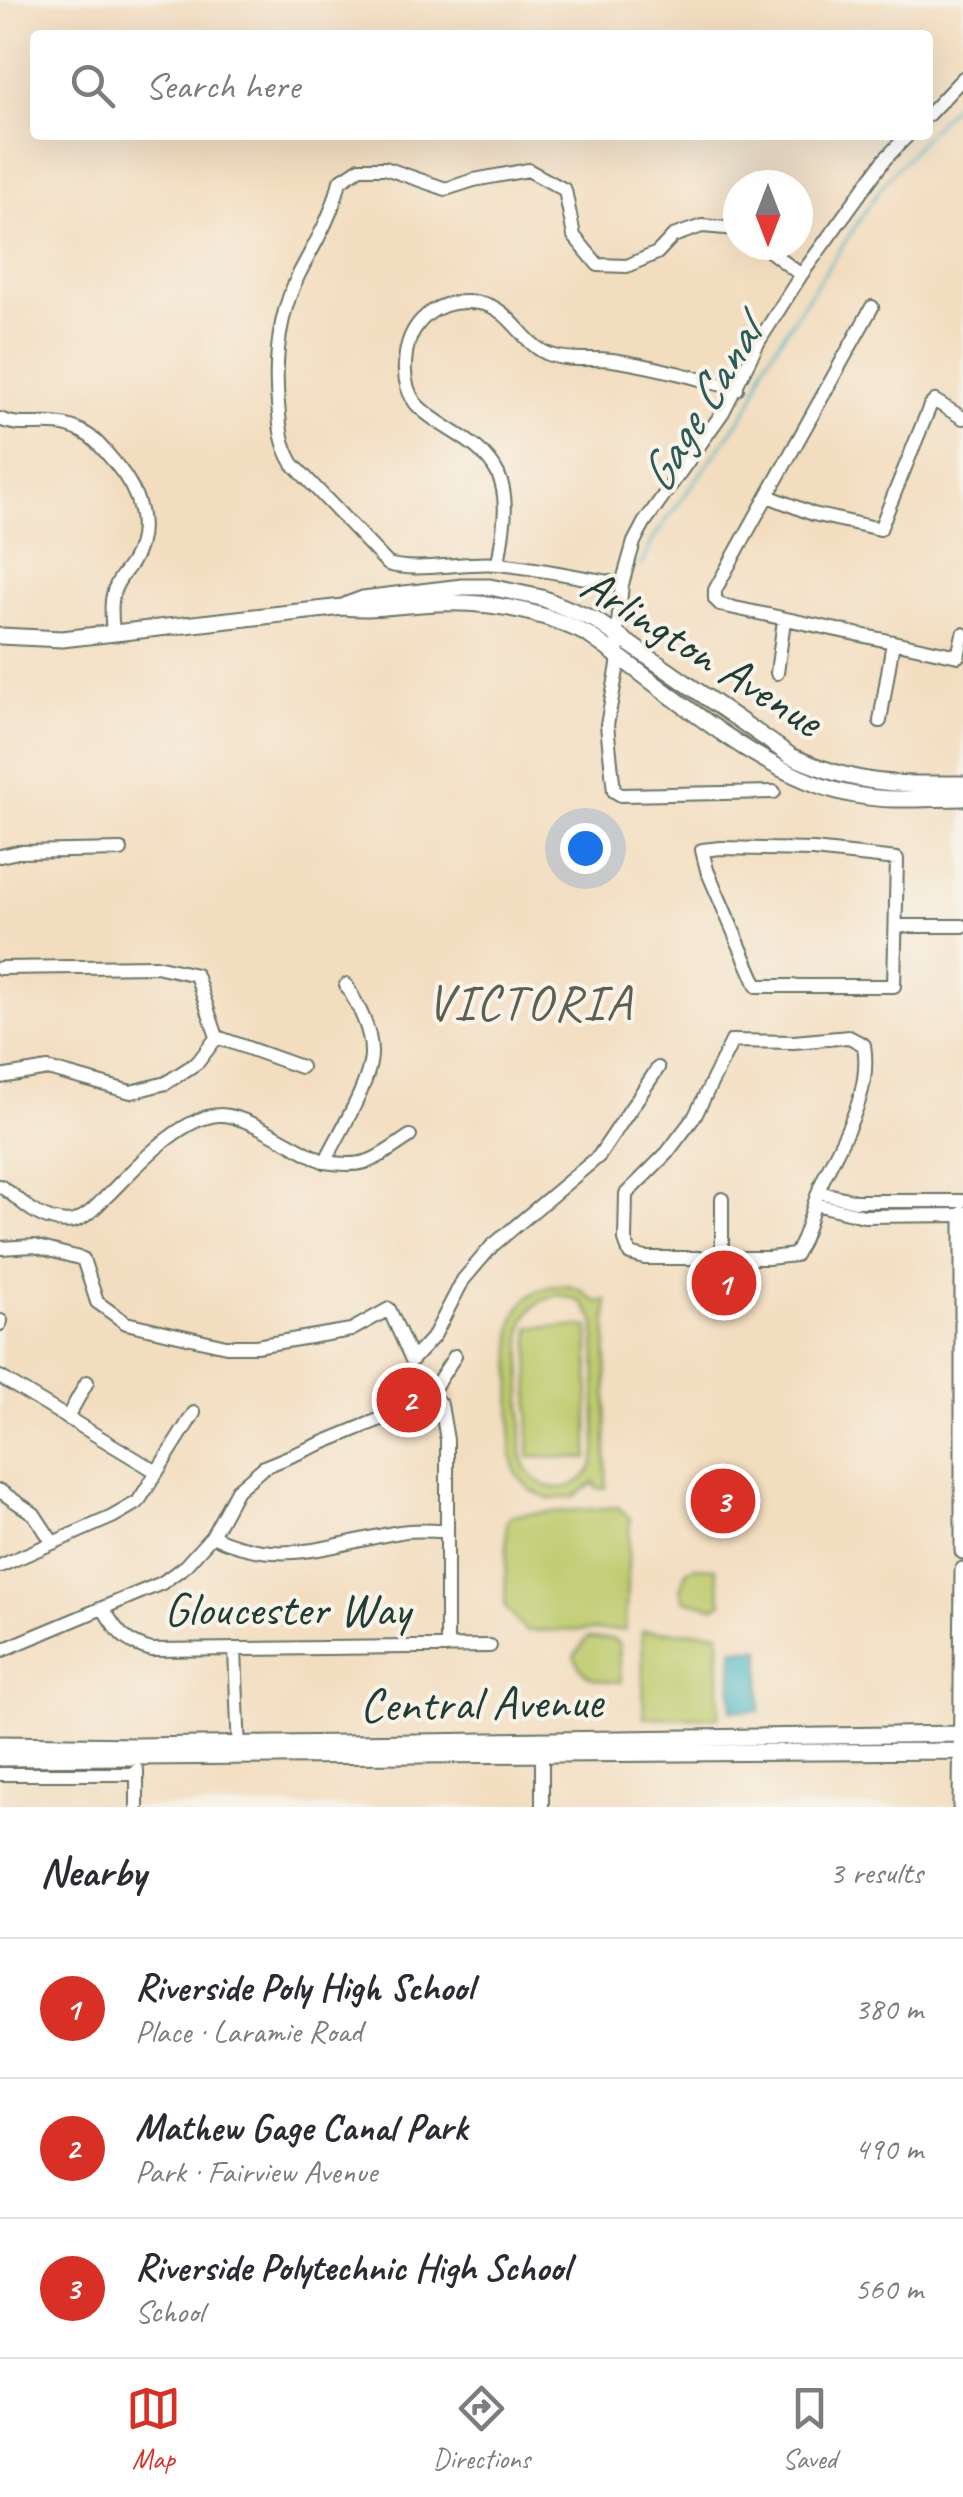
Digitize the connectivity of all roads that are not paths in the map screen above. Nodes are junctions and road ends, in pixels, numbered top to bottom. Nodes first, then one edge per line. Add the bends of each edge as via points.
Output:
1 (963, 78) edge
2 (933, 110) edge
3 (903, 140) edge
4 (723, 228) edge
5 (782, 260) edge
6 (801, 275) junction
7 (872, 307) dead end
8 (737, 389) junction
9 (963, 418) edge
10 (0, 419) edge
11 (768, 496) junction
12 (498, 564) junction
13 (622, 584) junction
14 (344, 607) junction
15 (784, 620) junction
16 (113, 633) junction
17 (617, 634) junction
18 (963, 634) edge
19 (0, 636) edge
20 (893, 642) junction
21 (618, 655) junction
22 (777, 673) dead end
23 (880, 721) dead end
24 (963, 784) edge
25 (774, 792) dead end
26 (963, 798) edge
27 (120, 850) dead end
28 (0, 856) edge
29 (896, 926) junction
30 (963, 926) edge
31 (0, 968) edge
32 (346, 985) dead end
33 (217, 1037) junction
34 (301, 1067) dead end
35 (658, 1068) dead end
36 (0, 1077) edge
37 (410, 1136) dead end
38 (325, 1162) junction
39 (0, 1186) edge
40 (817, 1198) junction
41 (722, 1199) dead end
42 (963, 1200) edge
43 (963, 1214) edge
44 (0, 1248) edge
45 (722, 1258) junction
46 (456, 1356) dead end
47 (0, 1377) edge
48 (87, 1382) dead end
49 (430, 1394) junction
50 (194, 1413) dead end
51 (67, 1418) junction
52 (157, 1472) junction
53 (0, 1491) edge
54 (446, 1531) junction
55 (212, 1536) junction
56 (53, 1542) junction
57 (963, 1552) edge
58 (0, 1566) edge
59 (963, 1570) edge
60 (104, 1608) junction
61 (490, 1646) dead end
62 (447, 1647) junction
63 (235, 1649) junction
64 (0, 1652) edge
65 (962, 1734) edge
66 (0, 1744) edge
67 (542, 1746) junction
68 (239, 1750) junction
69 (962, 1751) edge
70 (0, 1758) edge
71 (136, 1760) junction
72 (0, 1774) edge
73 (137, 1807) edge
74 (542, 1807) edge
75 (960, 1807) edge

1 - 2 street
3 - 6 street
4 - 12 street via 702,226 673,236 657,253 627,266 598,265 574,236 565,190 528,170 446,189 385,168 360,168 340,182 279,329 274,367 282,444 388,564
5 - 6 street
6 - 8 street
7 - 11 street
8 - 12 street via 641,364 548,355 483,303 432,310 407,339 404,379 417,405 485,451 500,478 505,504
8 - 13 street via 644,523
9 - 11 street via 935,401 880,528
10 - 16 street via 14,426 56,422 83,432 124,474 142,515 142,536 112,596
11 - 15 street via 715,599
12 - 13 street
13 - 17 street
14 - 16 main road, Arlington Avenue
14 - 17 main road, Arlington Avenue via 439,588 490,587 542,598
14 - 21 main road, Arlington Avenue via 455,602 517,608 564,622
15 - 20 street
15 - 22 street
16 - 19 main road, Arlington Avenue
17 - 21 street
17 - 24 main road, Arlington Avenue via 819,768 882,784
18 - 20 street via 958,656
20 - 23 street
21 - 25 street via 607,730 616,793
21 - 26 main road, Arlington Avenue via 800,778 880,798
27 - 28 street
29 - 29 street via 897,859 813,850 702,850 759,987 894,986
29 - 30 street
31 - 33 street via 156,966 196,975
32 - 38 street via 372,1051 366,1079
33 - 34 street
33 - 36 street via 198,1062 166,1083 132,1092 48,1069
35 - 44 street via 599,1156 492,1246 463,1280 434,1336 412,1360 388,1309 351,1330 226,1346 126,1323 98,1302 83,1259 34,1246
37 - 38 street via 355,1167
38 - 39 street via 243,1118 218,1115 190,1124 72,1222 30,1210
40 - 42 street
40 - 43 street via 864,1216
40 - 45 street via 795,1255
40 - 45 street via 852,1124 867,1063 864,1045 849,1037 732,1041 695,1116 626,1194 630,1254
41 - 45 street
43 - 57 main road
46 - 49 street
47 - 51 street
48 - 51 street
49 - 54 street via 441,1405 447,1440
49 - 55 street via 264,1467 237,1490
50 - 52 street
51 - 52 street
52 - 56 street via 126,1510
53 - 56 street via 34,1514
54 - 55 street via 403,1531 332,1549 267,1553
54 - 62 street
55 - 60 street via 162,1583
56 - 58 street
59 - 65 main road
60 - 63 street, Gloucester Way via 118,1634 134,1645
60 - 64 street
61 - 62 street, Gloucester Way
62 - 63 street, Gloucester Way
63 - 68 street
65 - 67 main road, Central Avenue
65 - 69 main road
66 - 71 main road, Central Avenue
67 - 68 main road, Central Avenue
67 - 69 main road, Central Avenue
67 - 74 street
68 - 71 main road, Central Avenue
69 - 75 main road
70 - 71 main road, Central Avenue
71 - 72 street
71 - 73 street

